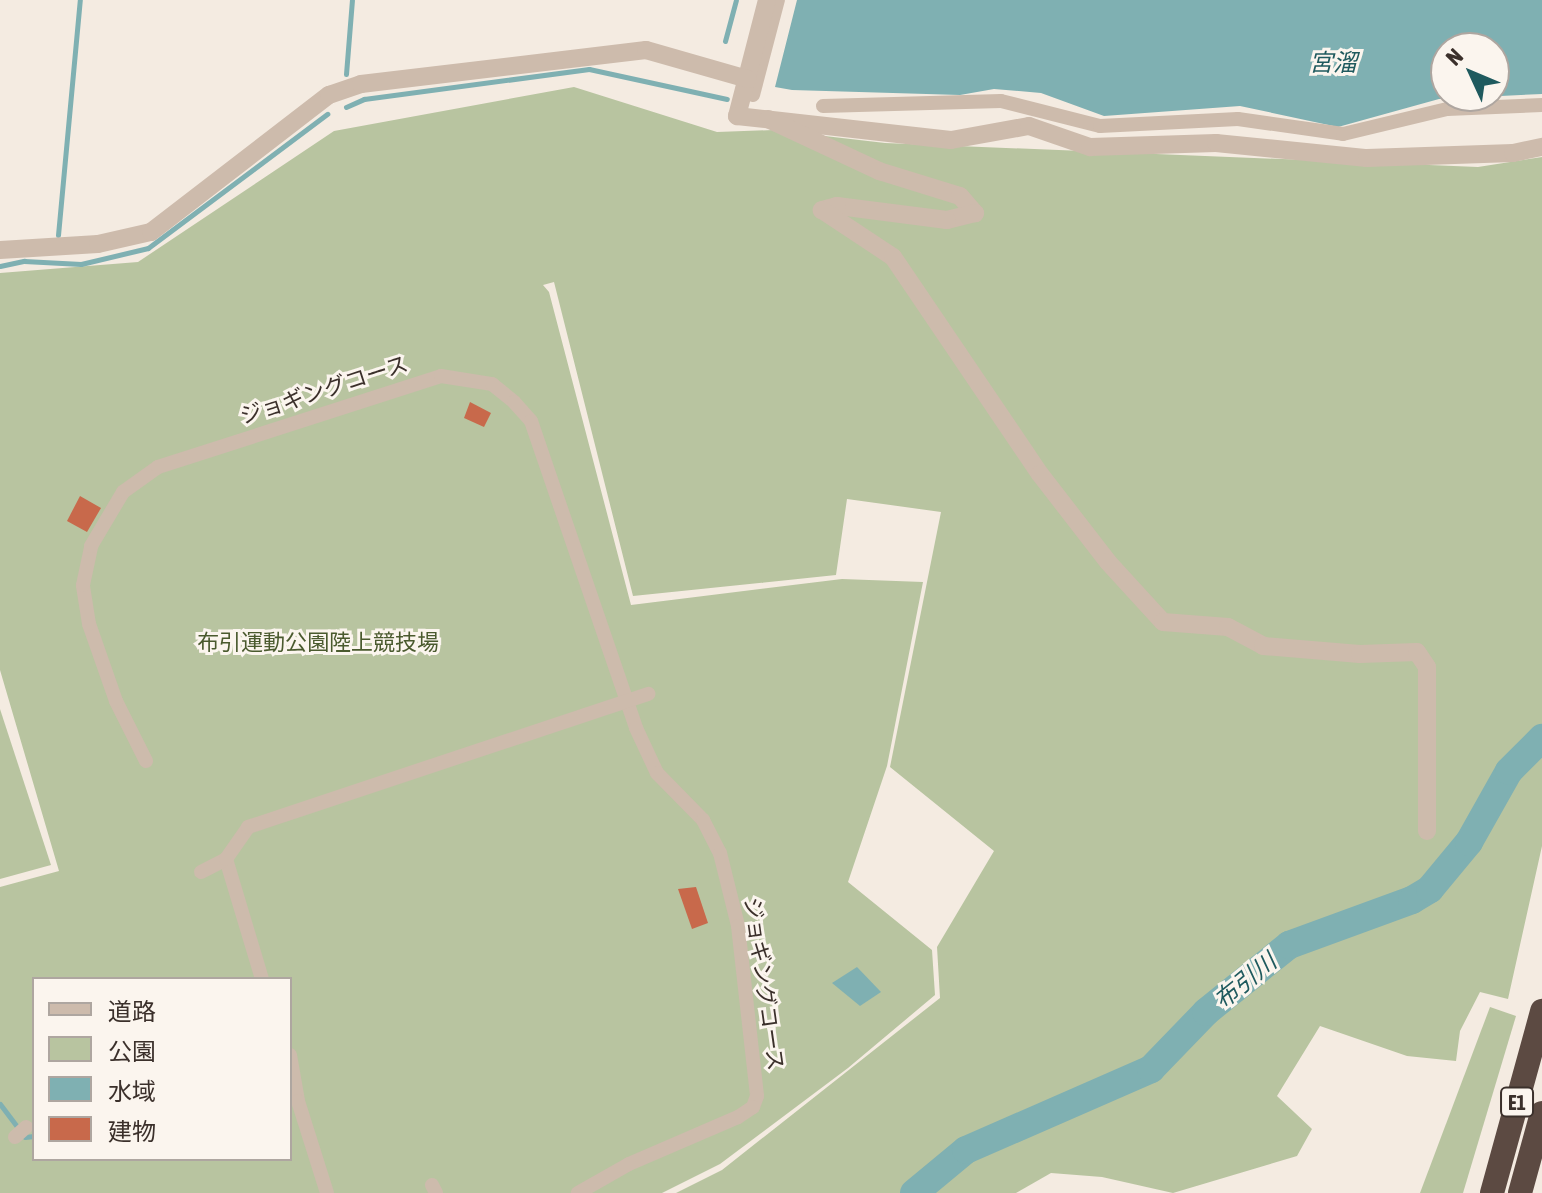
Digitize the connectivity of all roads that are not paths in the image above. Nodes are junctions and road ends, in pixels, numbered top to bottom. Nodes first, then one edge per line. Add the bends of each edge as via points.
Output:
1 (767, 0) edge
2 (778, 0) edge
3 (751, 87) junction
4 (1542, 105) edge
5 (823, 106) dead end
6 (768, 119) junction
7 (1542, 147) edge
8 (0, 250) edge
9 (648, 694) dead end
10 (627, 700) junction
11 (146, 761) dead end
12 (1427, 831) dead end
13 (226, 859) junction
14 (201, 872) dead end
15 (261, 977) edge
16 (1542, 1011) edge
17 (292, 1066) edge
18 (1542, 1113) edge
19 (327, 1193) edge
20 (578, 1193) edge
21 (1492, 1193) edge
22 (1520, 1193) edge

1 - 3 street
2 - 3 street
3 - 6 street via 737,116
3 - 8 street via 646,50 361,84 329,95 151,232 98,244
4 - 5 street via 1447,109 1343,134 1238,119 1100,126 1001,101
6 - 7 street via 951,140 1029,126 1090,147 1216,143 1367,158 1513,153
6 - 12 street via 879,171 960,196 975,213 947,220 837,206 822,210 893,257 1040,474 1116,572 1163,622 1228,627 1263,646 1360,654 1417,652 1427,667
9 - 10 street
10 - 11 street, ジョギングコース via 531,421 492,384 441,376 158,467 123,492 106,513 91,546 83,585 89,624 116,701
10 - 13 street via 248,827
10 - 20 street, ジョギングコース via 657,773 703,820 720,853 738,926 757,1096 753,1107 738,1117 629,1164
13 - 14 street
13 - 15 street
16 - 21 highway, E1
17 - 19 street
18 - 22 highway, E1

